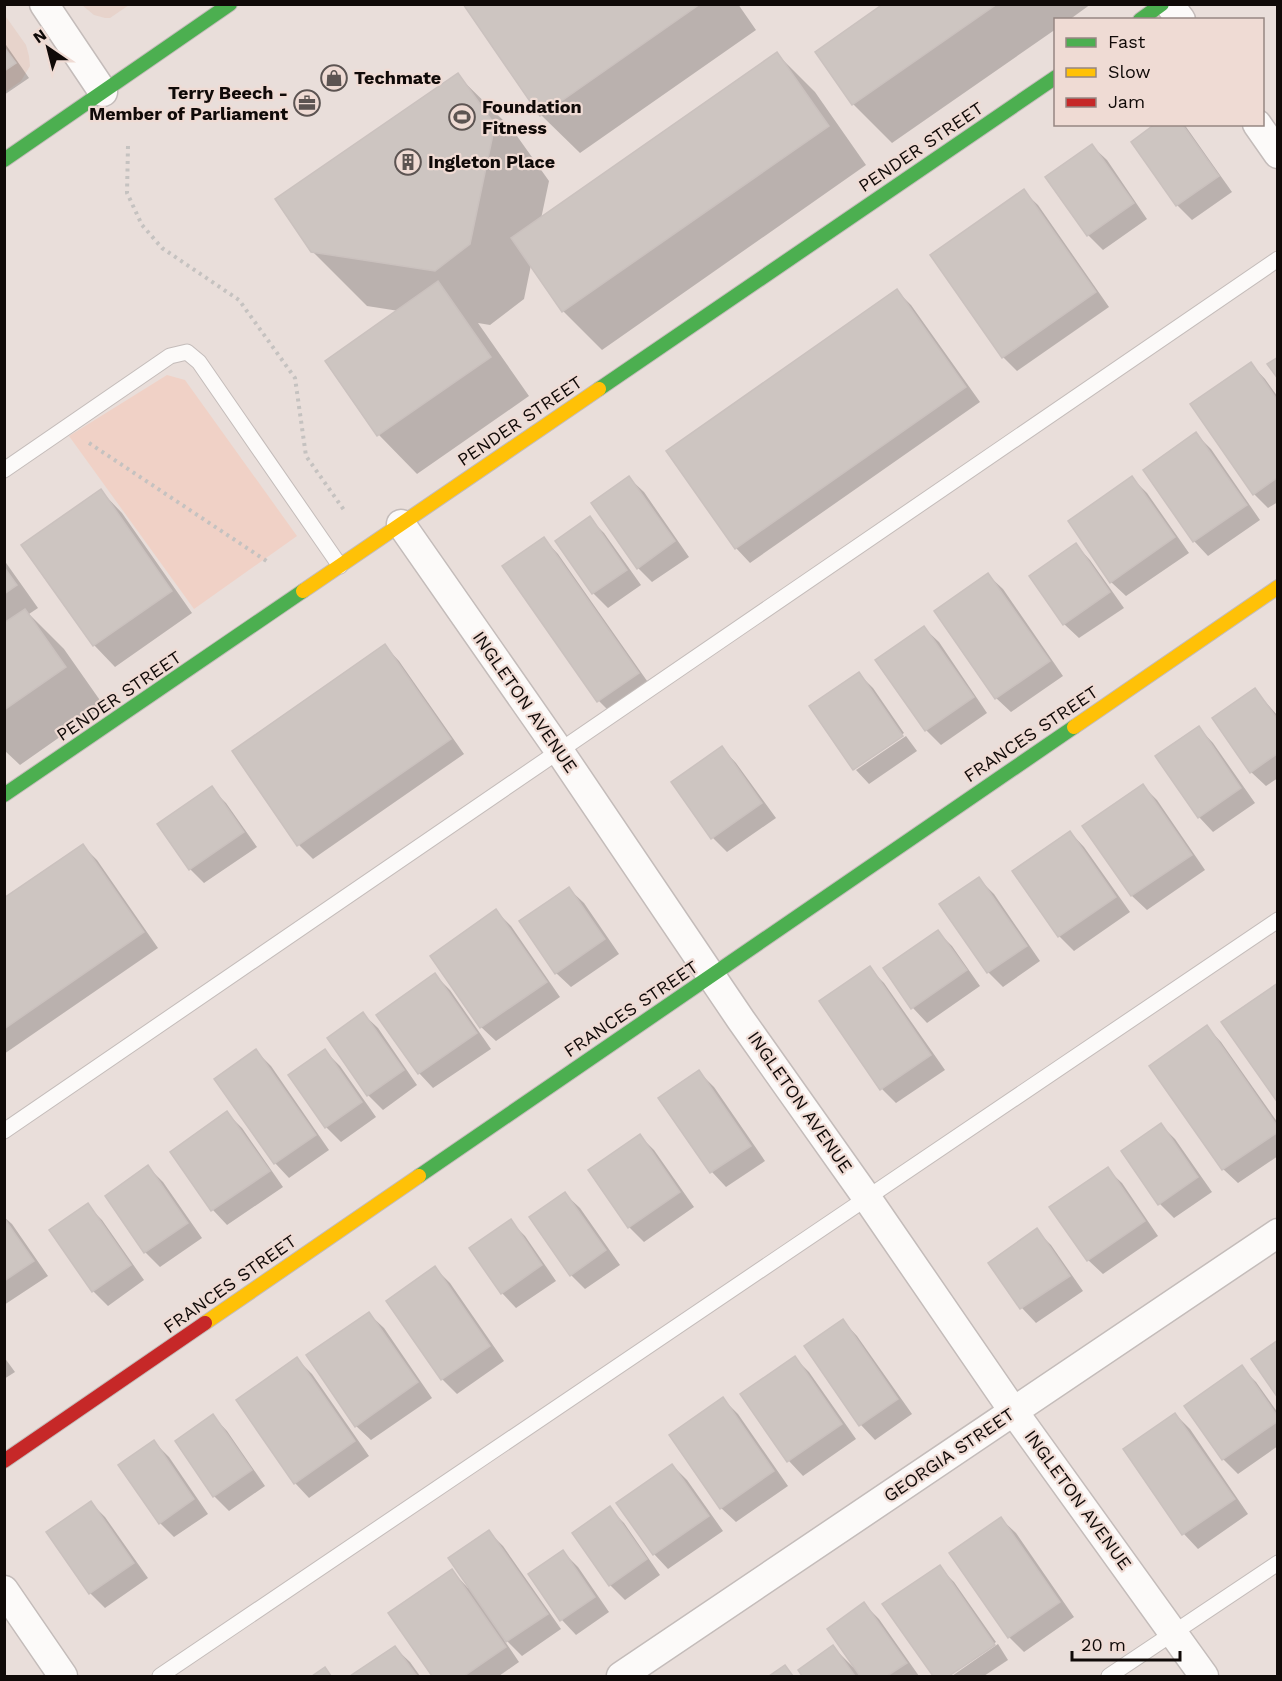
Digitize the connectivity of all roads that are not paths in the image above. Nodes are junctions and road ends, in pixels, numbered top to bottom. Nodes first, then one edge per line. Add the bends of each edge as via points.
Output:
1 (44, 4) edge
2 (230, 4) edge
3 (1162, 4) edge
4 (1169, 4) edge
5 (1143, 18) edge
6 (1180, 18) edge
7 (1054, 78) edge
8 (103, 92) junction
9 (1258, 126) edge
10 (1278, 154) edge
11 (4, 159) edge
12 (1278, 259) edge
13 (4, 470) edge
14 (401, 524) junction
15 (340, 566) junction
16 (1278, 587) edge
17 (560, 752) junction
18 (4, 795) edge
19 (1278, 920) edge
20 (711, 975) junction
21 (4, 1131) edge
22 (867, 1198) junction
23 (1278, 1233) edge
24 (1014, 1412) junction
25 (4, 1461) edge
26 (1278, 1563) edge
27 (4, 1590) edge
28 (1174, 1633) junction
29 (63, 1677) edge
30 (160, 1677) edge
31 (621, 1677) edge
32 (1109, 1677) edge
33 (1204, 1677) edge

1 - 8 street
2 - 8 street
3 - 5 street
4 - 6 street
7 - 14 street, PENDER STREET
8 - 11 street
9 - 10 street
12 - 17 lane
13 - 15 lane via 170,356 187,352 199,362
14 - 15 street, PENDER STREET
14 - 17 street, INGLETON AVENUE
15 - 18 street, PENDER STREET
16 - 20 street, FRANCES STREET
17 - 20 street, INGLETON AVENUE
17 - 21 lane
19 - 22 lane
20 - 22 street, INGLETON AVENUE
20 - 25 street, FRANCES STREET
22 - 24 street, INGLETON AVENUE
22 - 30 lane
23 - 24 street, GEORGIA STREET
24 - 28 street, INGLETON AVENUE
24 - 31 street, GEORGIA STREET
26 - 28 lane
27 - 29 street
28 - 32 lane
28 - 33 street, INGLETON AVENUE

